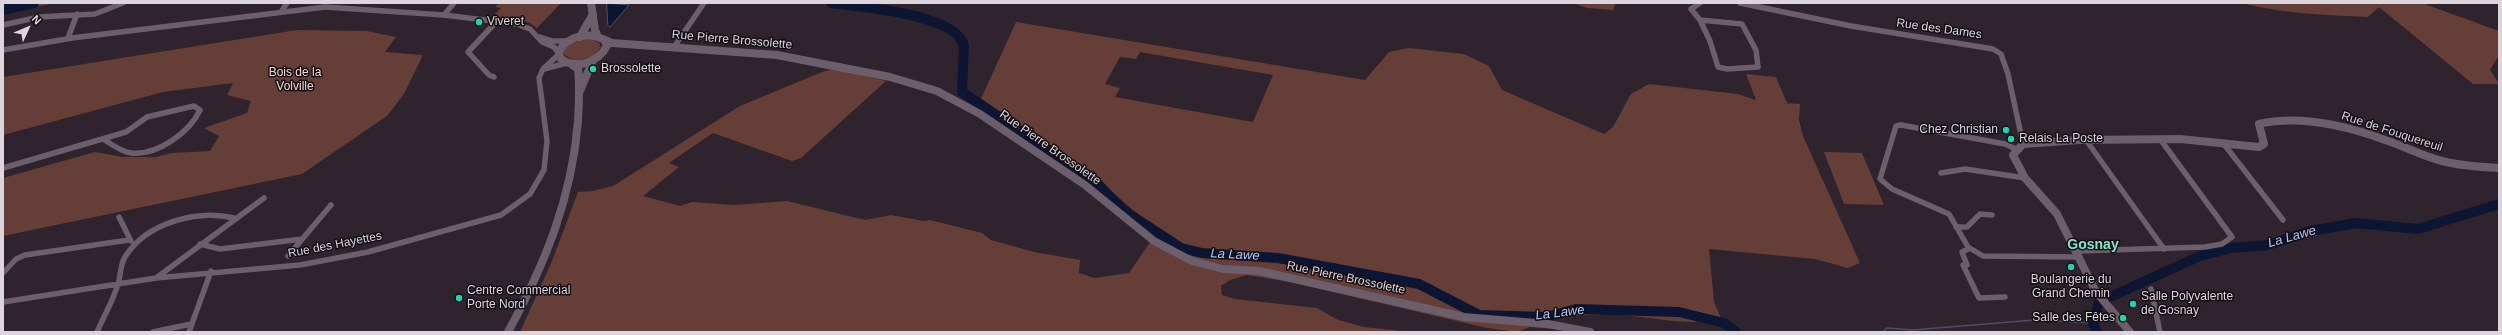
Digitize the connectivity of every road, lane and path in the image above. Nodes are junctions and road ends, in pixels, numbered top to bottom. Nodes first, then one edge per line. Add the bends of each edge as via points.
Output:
1 (123, 3) edge
2 (287, 3) edge
3 (454, 3) edge
4 (591, 3) edge
5 (704, 3) edge
6 (1700, 3) edge
7 (1740, 3) edge
8 (281, 12) junction
9 (77, 14) junction
10 (593, 14) junction
11 (444, 15) junction
12 (1700, 20) junction
13 (497, 21) junction
14 (3, 25) edge
15 (537, 36) junction
16 (580, 37) junction
17 (598, 37) junction
18 (68, 38) junction
19 (570, 40) junction
20 (605, 41) junction
21 (634, 44) junction
22 (674, 47) junction
23 (3, 50) edge
24 (558, 53) junction
25 (603, 53) junction
26 (593, 60) junction
27 (568, 63) junction
28 (544, 70) junction
29 (494, 77) dead end
30 (580, 93) junction
31 (103, 139) junction
32 (2160, 139) junction
33 (2086, 140) junction
34 (2222, 143) junction
35 (2019, 147) junction
36 (3, 168) edge
37 (2499, 168) edge
38 (1941, 173) dead end
39 (2025, 178) junction
40 (264, 198) dead end
41 (331, 205) dead end
42 (1992, 215) dead end
43 (118, 217) dead end
44 (234, 218) junction
45 (2283, 220) dead end
46 (1956, 227) junction
47 (302, 239) junction
48 (129, 240) junction
49 (200, 244) junction
50 (134, 245) junction
51 (1968, 249) junction
52 (2164, 249) junction
53 (2079, 254) junction
54 (288, 256) dead end
55 (211, 272) junction
56 (3, 273) edge
57 (156, 278) junction
58 (119, 283) junction
59 (2151, 289) dead end
60 (2005, 297) dead end
61 (3, 302) edge
62 (191, 324) junction
63 (96, 332) edge
64 (154, 332) edge
65 (189, 332) edge
66 (508, 332) edge
67 (1590, 332) edge
68 (2130, 332) edge
69 (2160, 332) edge

1 - 9 street via 100,12
2 - 8 street
3 - 11 street
4 - 10 street
5 - 22 street via 703,10 689,24
6 - 12 street via 1691,9
7 - 35 street, Rue des Dames via 1851,26 1986,46 2001,54 2008,74
8 - 11 street via 325,7
8 - 18 street
9 - 14 street via 39,17
9 - 18 street
10 - 16 street
10 - 17 street via 594,31
11 - 13 street
12 - 12 street via 1742,24 1756,50 1758,67 1718,67
13 - 15 street via 524,26
13 - 29 street via 468,52 489,75
15 - 19 street via 552,41
15 - 24 street via 542,42 554,47
16 - 17 street
16 - 19 street
17 - 20 street
18 - 23 street
19 - 24 street
20 - 21 street, Rue Pierre Brossolette
20 - 25 street via 607,46
21 - 22 street, Rue Pierre Brossolette
21 - 25 street, Rue Pierre Brossolette
22 - 67 street, Rue Pierre Brossolette via 807,59 890,77 937,92 980,114 1033,148 1085,185 1154,241 1192,261 1223,269 1259,271 1485,320 1548,324
24 - 27 street via 560,60
24 - 28 street
25 - 26 street, Rue Pierre Brossolette
26 - 27 street
26 - 30 street
27 - 28 street
27 - 30 street via 578,69
28 - 55 street, Rue des Hayettes via 539,77 548,145 543,174 534,190 520,206 501,215 368,252 300,265
30 - 66 street via 571,180 555,238 545,264
31 - 31 street via 132,130 147,117 178,108 194,106 200,110 199,116 187,128 152,150 131,153
31 - 36 street
32 - 33 street, Rue de Fouquereuil
32 - 34 street, Rue de Fouquereuil
32 - 52 street via 2232,237 2230,240 2204,248
33 - 35 street, Rue de Fouquereuil
33 - 52 street
34 - 37 street, Rue de Fouquereuil via 2263,146 2259,124 2268,120 2294,121 2360,132 2457,165
34 - 45 street
35 - 39 street via 2013,155
35 - 46 street via 1896,126 1880,179 1889,186 1949,214
38 - 39 street via 1966,169
39 - 53 street via 2057,214
40 - 44 street
41 - 47 street
42 - 46 street via 1980,214 1967,227
43 - 48 street
44 - 49 street
44 - 50 street via 214,214 190,217 165,226
46 - 51 street
47 - 49 street via 220,249
47 - 54 street
48 - 50 street
48 - 56 street via 24,255 16,259
49 - 57 street
50 - 58 street via 123,260
51 - 53 street via 1983,256
51 - 60 street via 1962,252 1967,265 1962,265 1979,298
52 - 53 street
53 - 68 street via 2102,300
55 - 57 street, Rue des Hayettes
55 - 62 street
57 - 58 street, Rue des Hayettes
58 - 61 street, Rue des Hayettes
58 - 63 street
59 - 69 street
62 - 64 street
62 - 65 street

